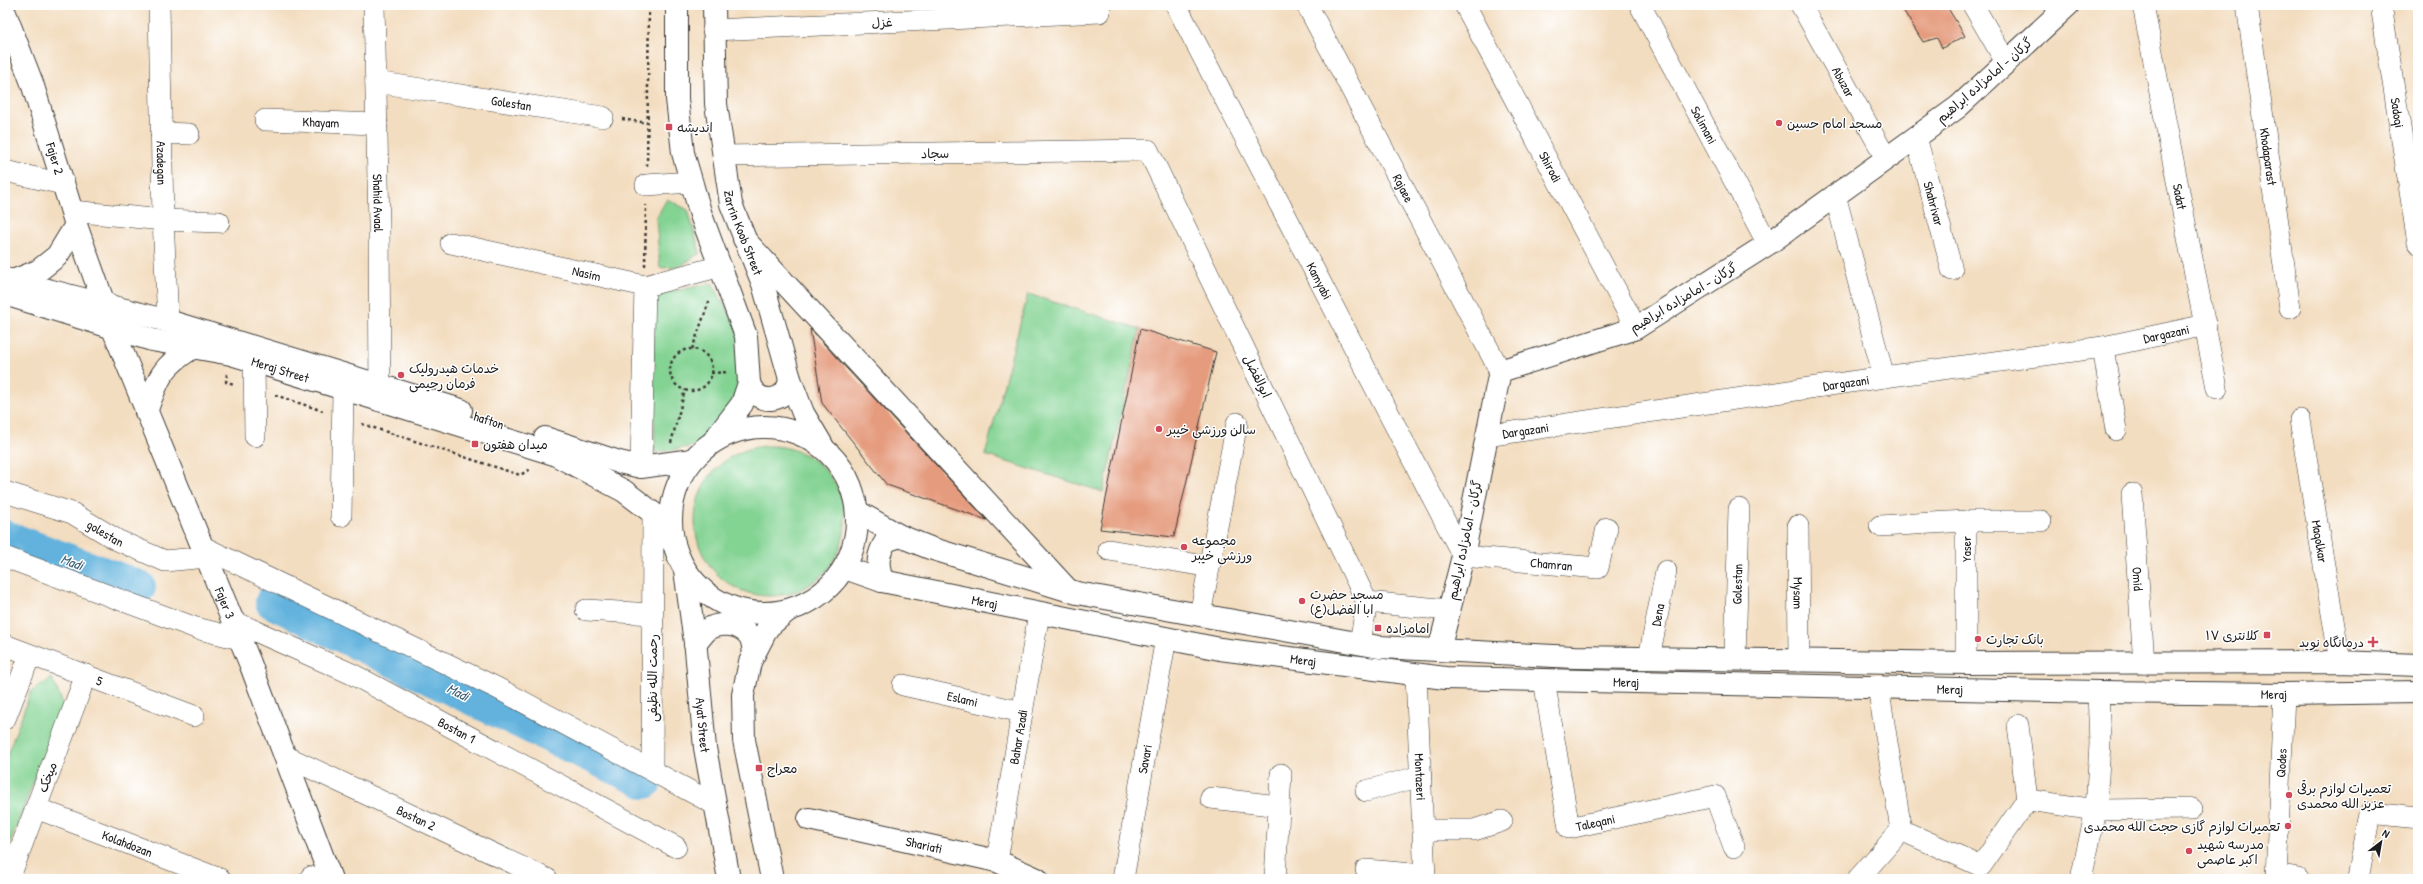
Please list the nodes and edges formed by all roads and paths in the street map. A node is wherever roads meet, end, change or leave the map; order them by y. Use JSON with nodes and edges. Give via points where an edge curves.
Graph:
{"nodes":[{"id":1,"x":159,"y":5,"type":"edge"},
{"id":2,"x":374,"y":5,"type":"edge"},
{"id":3,"x":649,"y":5,"type":"edge"},
{"id":4,"x":677,"y":5,"type":"edge"},
{"id":5,"x":714,"y":5,"type":"edge"},
{"id":6,"x":1176,"y":5,"type":"edge"},
{"id":7,"x":1307,"y":5,"type":"edge"},
{"id":8,"x":1465,"y":5,"type":"edge"},
{"id":9,"x":1640,"y":5,"type":"edge"},
{"id":10,"x":1801,"y":5,"type":"edge"},
{"id":11,"x":1973,"y":5,"type":"edge"},
{"id":12,"x":2068,"y":5,"type":"edge"},
{"id":13,"x":2144,"y":5,"type":"edge"},
{"id":14,"x":2247,"y":5,"type":"edge"},
{"id":15,"x":2381,"y":5,"type":"edge"},
{"id":16,"x":1100,"y":12,"type":"dead end"},
{"id":17,"x":5,"y":13,"type":"edge"},
{"id":18,"x":713,"y":30,"type":"junction"},
{"id":19,"x":2006,"y":62,"type":"junction"},
{"id":20,"x":376,"y":82,"type":"junction"},
{"id":21,"x":603,"y":117,"type":"joint"},
{"id":22,"x":265,"y":120,"type":"dead end"},
{"id":23,"x":647,"y":123,"type":"junction"},
{"id":24,"x":376,"y":124,"type":"junction"},
{"id":25,"x":161,"y":133,"type":"junction"},
{"id":26,"x":189,"y":134,"type":"dead end"},
{"id":27,"x":1916,"y":137,"type":"junction"},
{"id":28,"x":1148,"y":150,"type":"joint"},
{"id":29,"x":722,"y":156,"type":"junction"},
{"id":30,"x":1886,"y":158,"type":"junction"},
{"id":31,"x":5,"y":171,"type":"edge"},
{"id":32,"x":692,"y":182,"type":"junction"},
{"id":33,"x":63,"y":184,"type":"junction"},
{"id":34,"x":646,"y":185,"type":"junction"},
{"id":35,"x":1835,"y":195,"type":"junction"},
{"id":36,"x":74,"y":218,"type":"junction"},
{"id":37,"x":163,"y":220,"type":"junction"},
{"id":38,"x":218,"y":222,"type":"dead end"},
{"id":39,"x":744,"y":239,"type":"junction"},
{"id":40,"x":452,"y":242,"type":"dead end"},
{"id":41,"x":2418,"y":243,"type":"edge"},
{"id":42,"x":1768,"y":244,"type":"junction"},
{"id":43,"x":721,"y":266,"type":"junction"},
{"id":44,"x":1952,"y":270,"type":"dead end"},
{"id":45,"x":8,"y":285,"type":"edge"},
{"id":46,"x":645,"y":286,"type":"junction"},
{"id":47,"x":710,"y":297,"type":"dead end"},
{"id":48,"x":105,"y":304,"type":"junction"},
{"id":49,"x":2290,"y":308,"type":"dead end"},
{"id":50,"x":168,"y":321,"type":"junction"},
{"id":51,"x":2206,"y":325,"type":"junction"},
{"id":52,"x":1636,"y":328,"type":"junction"},
{"id":53,"x":112,"y":329,"type":"junction"},
{"id":54,"x":2103,"y":347,"type":"junction"},
{"id":55,"x":192,"y":348,"type":"junction"},
{"id":56,"x":692,"y":349,"type":"junction"},
{"id":57,"x":231,"y":354,"type":"junction"},
{"id":58,"x":254,"y":361,"type":"junction"},
{"id":59,"x":1500,"y":371,"type":"junction"},
{"id":60,"x":1884,"y":377,"type":"junction"},
{"id":61,"x":790,"y":379,"type":"junction"},
{"id":62,"x":749,"y":382,"type":"junction"},
{"id":63,"x":254,"y":388,"type":"junction"},
{"id":64,"x":2217,"y":388,"type":"dead end"},
{"id":65,"x":343,"y":390,"type":"junction"},
{"id":66,"x":685,"y":390,"type":"junction"},
{"id":67,"x":380,"y":393,"type":"junction"},
{"id":68,"x":146,"y":412,"type":"junction"},
{"id":69,"x":343,"y":418,"type":"junction"},
{"id":70,"x":2300,"y":420,"type":"dead end"},
{"id":71,"x":1237,"y":423,"type":"dead end"},
{"id":72,"x":2116,"y":430,"type":"dead end"},
{"id":73,"x":255,"y":436,"type":"dead end"},
{"id":74,"x":1486,"y":436,"type":"junction"},
{"id":75,"x":714,"y":441,"type":"junction"},
{"id":76,"x":643,"y":443,"type":"junction"},
{"id":77,"x":824,"y":448,"type":"junction"},
{"id":78,"x":554,"y":454,"type":"junction"},
{"id":79,"x":692,"y":460,"type":"junction"},
{"id":80,"x":641,"y":467,"type":"junction"},
{"id":81,"x":5,"y":492,"type":"edge"},
{"id":82,"x":2132,"y":494,"type":"dead end"},
{"id":83,"x":1739,"y":509,"type":"dead end"},
{"id":84,"x":858,"y":512,"type":"junction"},
{"id":85,"x":653,"y":513,"type":"junction"},
{"id":86,"x":341,"y":516,"type":"dead end"},
{"id":87,"x":1966,"y":521,"type":"junction"},
{"id":88,"x":2041,"y":521,"type":"dead end"},
{"id":89,"x":1798,"y":526,"type":"dead end"},
{"id":90,"x":1880,"y":526,"type":"dead end"},
{"id":91,"x":1607,"y":528,"type":"dead end"},
{"id":92,"x":900,"y":536,"type":"junction"},
{"id":93,"x":673,"y":543,"type":"junction"},
{"id":94,"x":1109,"y":550,"type":"dead end"},
{"id":95,"x":205,"y":552,"type":"junction"},
{"id":96,"x":1463,"y":556,"type":"junction"},
{"id":97,"x":5,"y":557,"type":"edge"},
{"id":98,"x":1199,"y":565,"type":"dead end"},
{"id":99,"x":845,"y":568,"type":"junction"},
{"id":100,"x":685,"y":570,"type":"junction"},
{"id":101,"x":1666,"y":571,"type":"dead end"},
{"id":102,"x":882,"y":581,"type":"junction"},
{"id":103,"x":1068,"y":590,"type":"junction"},
{"id":104,"x":1368,"y":602,"type":"junction"},
{"id":105,"x":586,"y":610,"type":"dead end"},
{"id":106,"x":1449,"y":610,"type":"junction"},
{"id":107,"x":787,"y":611,"type":"junction"},
{"id":108,"x":1039,"y":612,"type":"junction"},
{"id":109,"x":652,"y":614,"type":"junction"},
{"id":110,"x":1200,"y":615,"type":"junction"},
{"id":111,"x":236,"y":630,"type":"junction"},
{"id":112,"x":1166,"y":638,"type":"junction"},
{"id":113,"x":695,"y":644,"type":"junction"},
{"id":114,"x":1360,"y":644,"type":"junction"},
{"id":115,"x":5,"y":645,"type":"edge"},
{"id":116,"x":1439,"y":650,"type":"junction"},
{"id":117,"x":754,"y":654,"type":"junction"},
{"id":118,"x":30,"y":655,"type":"junction"},
{"id":119,"x":1649,"y":658,"type":"junction"},
{"id":120,"x":1735,"y":659,"type":"junction"},
{"id":121,"x":1799,"y":661,"type":"junction"},
{"id":122,"x":2340,"y":662,"type":"junction"},
{"id":123,"x":1966,"y":663,"type":"junction"},
{"id":124,"x":2144,"y":663,"type":"junction"},
{"id":125,"x":2418,"y":665,"type":"edge"},
{"id":126,"x":86,"y":675,"type":"junction"},
{"id":127,"x":1416,"y":675,"type":"junction"},
{"id":128,"x":1544,"y":680,"type":"junction"},
{"id":129,"x":903,"y":685,"type":"dead end"},
{"id":130,"x":1799,"y":685,"type":"junction"},
{"id":131,"x":1878,"y":686,"type":"junction"},
{"id":132,"x":2098,"y":692,"type":"junction"},
{"id":133,"x":2418,"y":692,"type":"edge"},
{"id":134,"x":2284,"y":694,"type":"junction"},
{"id":135,"x":1022,"y":712,"type":"junction"},
{"id":136,"x":194,"y":716,"type":"dead end"},
{"id":137,"x":5,"y":719,"type":"edge"},
{"id":138,"x":2018,"y":725,"type":"dead end"},
{"id":139,"x":285,"y":756,"type":"junction"},
{"id":140,"x":652,"y":770,"type":"junction"},
{"id":141,"x":1281,"y":774,"type":"dead end"},
{"id":142,"x":1421,"y":776,"type":"junction"},
{"id":143,"x":1366,"y":791,"type":"dead end"},
{"id":144,"x":1211,"y":798,"type":"dead end"},
{"id":145,"x":2027,"y":800,"type":"junction"},
{"id":146,"x":716,"y":805,"type":"junction"},
{"id":147,"x":1279,"y":806,"type":"junction"},
{"id":148,"x":36,"y":808,"type":"junction"},
{"id":149,"x":2192,"y":809,"type":"dead end"},
{"id":150,"x":2096,"y":810,"type":"junction"},
{"id":151,"x":2418,"y":818,"type":"edge"},
{"id":152,"x":809,"y":819,"type":"dead end"},
{"id":153,"x":1502,"y":821,"type":"dead end"},
{"id":154,"x":1423,"y":830,"type":"junction"},
{"id":155,"x":1901,"y":830,"type":"junction"},
{"id":156,"x":676,"y":847,"type":"dead end"},
{"id":157,"x":1734,"y":847,"type":"dead end"},
{"id":158,"x":997,"y":861,"type":"junction"},
{"id":159,"x":1366,"y":870,"type":"dead end"},
{"id":160,"x":1425,"y":877,"type":"edge"},
{"id":161,"x":2276,"y":877,"type":"edge"},
{"id":162,"x":318,"y":878,"type":"edge"},
{"id":163,"x":9,"y":879,"type":"edge"},
{"id":164,"x":220,"y":879,"type":"edge"},
{"id":165,"x":547,"y":879,"type":"edge"},
{"id":166,"x":730,"y":879,"type":"edge"},
{"id":167,"x":772,"y":879,"type":"edge"},
{"id":168,"x":1037,"y":879,"type":"edge"},
{"id":169,"x":1123,"y":879,"type":"edge"},
{"id":170,"x":1275,"y":879,"type":"edge"},
{"id":171,"x":1858,"y":879,"type":"edge"},
{"id":172,"x":2081,"y":879,"type":"edge"},
{"id":173,"x":2298,"y":879,"type":"edge"},
{"id":174,"x":2358,"y":879,"type":"edge"}],
"edges":[{"from":1,"to":25,"type":"street","name":"Azadegan"},
{"from":2,"to":20,"type":"street","name":"Shahid Avaal"},
{"from":3,"to":23,"type":"path"},
{"from":4,"to":32,"type":"main road","via":[[677,99],[683,153]]},
{"from":5,"to":18,"type":"main road","name":"Zarrin Koob Street"},
{"from":6,"to":96,"type":"street","name":"Kamyabi"},
{"from":7,"to":59,"type":"street","name":"Rajaee"},
{"from":8,"to":52,"type":"street","name":"Shirodi"},
{"from":9,"to":42,"type":"street","name":"Solimani"},
{"from":10,"to":30,"type":"street","name":"Abuzar"},
{"from":11,"to":19,"type":"street"},
{"from":12,"to":19,"type":"main road","name":"گرکان - امامزاده ابراهیم"},
{"from":13,"to":51,"type":"street","name":"Sadat"},
{"from":14,"to":49,"type":"street","name":"Khodaparast"},
{"from":15,"to":41,"type":"street","name":"Sadoqi"},
{"from":16,"to":18,"type":"street","name":"غزل"},
{"from":17,"to":33,"type":"main road","name":"Fajer 2","via":[[32,83]]},
{"from":18,"to":29,"type":"main road","name":"Zarrin Koob Street","via":[[716,104]]},
{"from":19,"to":27,"type":"main road","name":"گرکان - امامزاده ابراهیم","via":[[1958,107]]},
{"from":20,"to":21,"type":"street","name":"Golestan"},
{"from":20,"to":24,"type":"street","name":"Shahid Avaal"},
{"from":21,"to":23,"type":"path"},
{"from":22,"to":24,"type":"street","name":"Khayam"},
{"from":23,"to":34,"type":"path"},
{"from":24,"to":67,"type":"street","name":"Shahid Avaal"},
{"from":25,"to":26,"type":"street"},
{"from":25,"to":37,"type":"street","name":"Azadegan"},
{"from":27,"to":30,"type":"main road","name":"گرکان - امامزاده ابراهیم"},
{"from":27,"to":44,"type":"street","name":"Shahrivar"},
{"from":28,"to":29,"type":"street","name":"سجاد"},
{"from":28,"to":104,"type":"street","name":"ابوالفضل"},
{"from":29,"to":39,"type":"main road","name":"Zarrin Koob Street","via":[[731,204]]},
{"from":30,"to":35,"type":"main road","name":"گرکان - امامزاده ابراهیم"},
{"from":31,"to":33,"type":"street"},
{"from":32,"to":34,"type":"street"},
{"from":32,"to":43,"type":"main road"},
{"from":33,"to":36,"type":"main road","name":"Fajer 2"},
{"from":34,"to":46,"type":"path"},
{"from":35,"to":42,"type":"main road","name":"گرکان - امامزاده ابراهیم"},
{"from":35,"to":60,"type":"street"},
{"from":36,"to":37,"type":"street"},
{"from":36,"to":45,"type":"main road","via":[[57,256],[38,271]]},
{"from":36,"to":48,"type":"main road","name":"Fajer 2"},
{"from":37,"to":38,"type":"street"},
{"from":37,"to":50,"type":"street","name":"Azadegan"},
{"from":39,"to":61,"type":"main road","name":"Zarrin Koob Street","via":[[763,284]]},
{"from":39,"to":103,"type":"main road"},
{"from":40,"to":46,"type":"street","name":"Nasim"},
{"from":42,"to":52,"type":"main road","name":"گرکان - امامزاده ابراهیم"},
{"from":43,"to":46,"type":"street","name":"Nasim"},
{"from":43,"to":62,"type":"main road","via":[[746,336]]},
{"from":45,"to":48,"type":"main road","name":"Meraj Street"},
{"from":45,"to":53,"type":"main road","name":"Meraj Street"},
{"from":46,"to":76,"type":"street"},
{"from":47,"to":56,"type":"path"},
{"from":48,"to":50,"type":"main road","name":"Meraj Street"},
{"from":48,"to":53,"type":"main road","name":"Fajer 2"},
{"from":50,"to":67,"type":"main road","name":"Meraj Street"},
{"from":51,"to":54,"type":"street","name":"Dargazani"},
{"from":51,"to":64,"type":"street","name":"Sadat"},
{"from":52,"to":59,"type":"main road","name":"گرکان - امامزاده ابراهیم"},
{"from":53,"to":55,"type":"main road","name":"Meraj Street"},
{"from":53,"to":68,"type":"main road","name":"Fajer 3"},
{"from":54,"to":60,"type":"street","name":"Dargazani"},
{"from":54,"to":72,"type":"street"},
{"from":55,"to":57,"type":"main road","name":"Meraj Street"},
{"from":55,"to":68,"type":"main road","via":[[178,357],[161,374]]},
{"from":56,"to":66,"type":"path","via":[[679,352],[674,357],[670,370],[674,382]]},
{"from":56,"to":66,"type":"path","via":[[705,354],[711,366],[711,373],[705,385],[699,389]]},
{"from":57,"to":58,"type":"main road","name":"Meraj Street"},
{"from":57,"to":63,"type":"path","via":[[226,382]]},
{"from":58,"to":63,"type":"street"},
{"from":58,"to":65,"type":"main road","name":"Meraj Street"},
{"from":59,"to":74,"type":"main road","name":"گرکان - امامزاده ابراهیم"},
{"from":60,"to":74,"type":"street","name":"Dargazani"},
{"from":61,"to":62,"type":"main road","via":[[786,392],[768,400],[755,395]]},
{"from":61,"to":77,"type":"main road","name":"Zarrin Koob Street","via":[[803,413]]},
{"from":62,"to":75,"type":"main road","via":[[742,404]]},
{"from":63,"to":69,"type":"path"},
{"from":63,"to":73,"type":"street"},
{"from":65,"to":67,"type":"main road","name":"Meraj Street"},
{"from":65,"to":69,"type":"street"},
{"from":66,"to":76,"type":"path","via":[[668,448]]},
{"from":67,"to":78,"type":"main road","name":"Meraj Street"},
{"from":67,"to":80,"type":"main road","name":"hafton"},
{"from":68,"to":95,"type":"main road","name":"Fajer 3"},
{"from":69,"to":78,"type":"path","via":[[520,475]]},
{"from":69,"to":86,"type":"street"},
{"from":70,"to":122,"type":"street","name":"Maqolkar"},
{"from":71,"to":110,"type":"street"},
{"from":74,"to":96,"type":"main road","name":"گرکان - امامزاده ابراهیم"},
{"from":75,"to":77,"type":"main road","via":[[741,429],[770,426],[799,433]]},
{"from":75,"to":79,"type":"main road"},
{"from":76,"to":80,"type":"street"},
{"from":77,"to":84,"type":"main road","via":[[841,466],[852,488]]},
{"from":78,"to":85,"type":"main road","via":[[624,491]]},
{"from":79,"to":80,"type":"main road","name":"hafton"},
{"from":79,"to":93,"type":"main road","via":[[677,485],[670,514]]},
{"from":81,"to":95,"type":"street","name":"golestan","via":[[72,513],[116,540],[165,561]]},
{"from":82,"to":124,"type":"street","name":"Omid"},
{"from":83,"to":120,"type":"street","name":"Golestan"},
{"from":84,"to":92,"type":"main road","name":"Meraj"},
{"from":84,"to":99,"type":"main road","via":[[853,551]]},
{"from":85,"to":93,"type":"main road"},
{"from":85,"to":109,"type":"street","name":"رحمت الله نظیفی"},
{"from":87,"to":88,"type":"street"},
{"from":87,"to":90,"type":"street","name":"Yaser"},
{"from":87,"to":123,"type":"street","name":"Yaser"},
{"from":89,"to":121,"type":"street","name":"Mysam"},
{"from":91,"to":96,"type":"street","name":"Chamran","via":[[1598,568]]},
{"from":92,"to":102,"type":"main road","via":[[886,541],[878,554],[878,568]]},
{"from":92,"to":103,"type":"main road","name":"Meraj","via":[[930,548]]},
{"from":93,"to":100,"type":"main road"},
{"from":94,"to":98,"type":"street"},
{"from":95,"to":111,"type":"main road","name":"Fajer 3"},
{"from":95,"to":140,"type":"street","via":[[498,688]]},
{"from":96,"to":106,"type":"main road","name":"گرکان - امامزاده ابراهیم"},
{"from":97,"to":111,"type":"street","name":"Bostan 1","via":[[196,628]]},
{"from":99,"to":102,"type":"main road","name":"Meraj"},
{"from":99,"to":107,"type":"main road","via":[[830,588],[810,602]]},
{"from":100,"to":107,"type":"main road","via":[[704,592],[729,607],[758,613]]},
{"from":100,"to":113,"type":"main road","name":"Ayat Street"},
{"from":101,"to":119,"type":"street","name":"Dena"},
{"from":102,"to":108,"type":"main road","name":"Meraj"},
{"from":103,"to":110,"type":"main road","name":"Meraj"},
{"from":104,"to":106,"type":"street"},
{"from":104,"to":114,"type":"street"},
{"from":105,"to":109,"type":"street"},
{"from":106,"to":116,"type":"main road","name":"گرکان - امامزاده ابراهیم"},
{"from":107,"to":117,"type":"main road","via":[[768,627]]},
{"from":108,"to":112,"type":"main road","name":"Meraj"},
{"from":108,"to":135,"type":"street","name":"Bahar Azadi"},
{"from":109,"to":140,"type":"street","name":"رحمت الله نظیفی"},
{"from":110,"to":114,"type":"main road","name":"Meraj"},
{"from":111,"to":139,"type":"main road","name":"Fajer 3"},
{"from":111,"to":156,"type":"street","name":"Bostan 1","via":[[352,674]]},
{"from":112,"to":127,"type":"main road","name":"Meraj","via":[[1220,649]]},
{"from":112,"to":169,"type":"street","name":"Savari"},
{"from":113,"to":117,"type":"main road","via":[[706,631],[717,625],[729,625],[747,633]]},
{"from":113,"to":146,"type":"main road","name":"Ayat Street","via":[[705,748]]},
{"from":114,"to":116,"type":"main road","name":"Meraj"},
{"from":115,"to":118,"type":"street","name":"5"},
{"from":116,"to":119,"type":"main road","name":"Meraj"},
{"from":117,"to":167,"type":"main road","via":[[743,694],[744,740]]},
{"from":118,"to":126,"type":"street","name":"5"},
{"from":118,"to":137,"type":"street"},
{"from":119,"to":120,"type":"main road","name":"Meraj"},
{"from":120,"to":121,"type":"main road","name":"Meraj"},
{"from":121,"to":123,"type":"main road","name":"Meraj"},
{"from":121,"to":130,"type":"main road"},
{"from":122,"to":124,"type":"main road","name":"Meraj"},
{"from":122,"to":125,"type":"main road","name":"Meraj"},
{"from":123,"to":124,"type":"main road","name":"Meraj"},
{"from":126,"to":136,"type":"street","name":"5"},
{"from":126,"to":148,"type":"street","name":"میخک"},
{"from":127,"to":128,"type":"main road","name":"Meraj"},
{"from":127,"to":142,"type":"street","name":"Montazeri"},
{"from":128,"to":130,"type":"main road","name":"Meraj"},
{"from":128,"to":157,"type":"street","name":"Taleqani","via":[[1569,828],[1715,796]]},
{"from":129,"to":135,"type":"street","name":"Eslami"},
{"from":130,"to":131,"type":"main road","name":"Meraj"},
{"from":131,"to":132,"type":"main road","name":"Meraj"},
{"from":131,"to":155,"type":"street"},
{"from":132,"to":134,"type":"main road","name":"Meraj"},
{"from":132,"to":150,"type":"street","via":[[2100,744]]},
{"from":133,"to":134,"type":"main road","name":"Meraj"},
{"from":134,"to":161,"type":"street","name":"Qodes"},
{"from":135,"to":158,"type":"street","name":"Bahar Azadi"},
{"from":138,"to":145,"type":"street"},
{"from":139,"to":162,"type":"main road","name":"Fajer 3"},
{"from":139,"to":165,"type":"street","name":"Bostan 2"},
{"from":140,"to":146,"type":"street"},
{"from":141,"to":147,"type":"street"},
{"from":142,"to":143,"type":"street"},
{"from":142,"to":154,"type":"street","name":"Montazeri"},
{"from":144,"to":147,"type":"street"},
{"from":145,"to":150,"type":"street"},
{"from":145,"to":155,"type":"street","via":[[1981,866]]},
{"from":146,"to":166,"type":"main road","name":"Ayat Street"},
{"from":147,"to":170,"type":"street"},
{"from":148,"to":163,"type":"street","name":"میخک"},
{"from":148,"to":164,"type":"street","name":"Kolahdozan"},
{"from":149,"to":150,"type":"street"},
{"from":150,"to":172,"type":"street"},
{"from":151,"to":174,"type":"street","via":[[2370,813]]},
{"from":152,"to":158,"type":"main road","name":"Shariati"},
{"from":153,"to":154,"type":"street","via":[[1474,830]]},
{"from":154,"to":160,"type":"street","name":"Montazeri"},
{"from":155,"to":171,"type":"street"},
{"from":158,"to":168,"type":"main road","name":"Shariati"},
{"from":159,"to":160,"type":"street"},
{"from":161,"to":173,"type":"street"}]}
